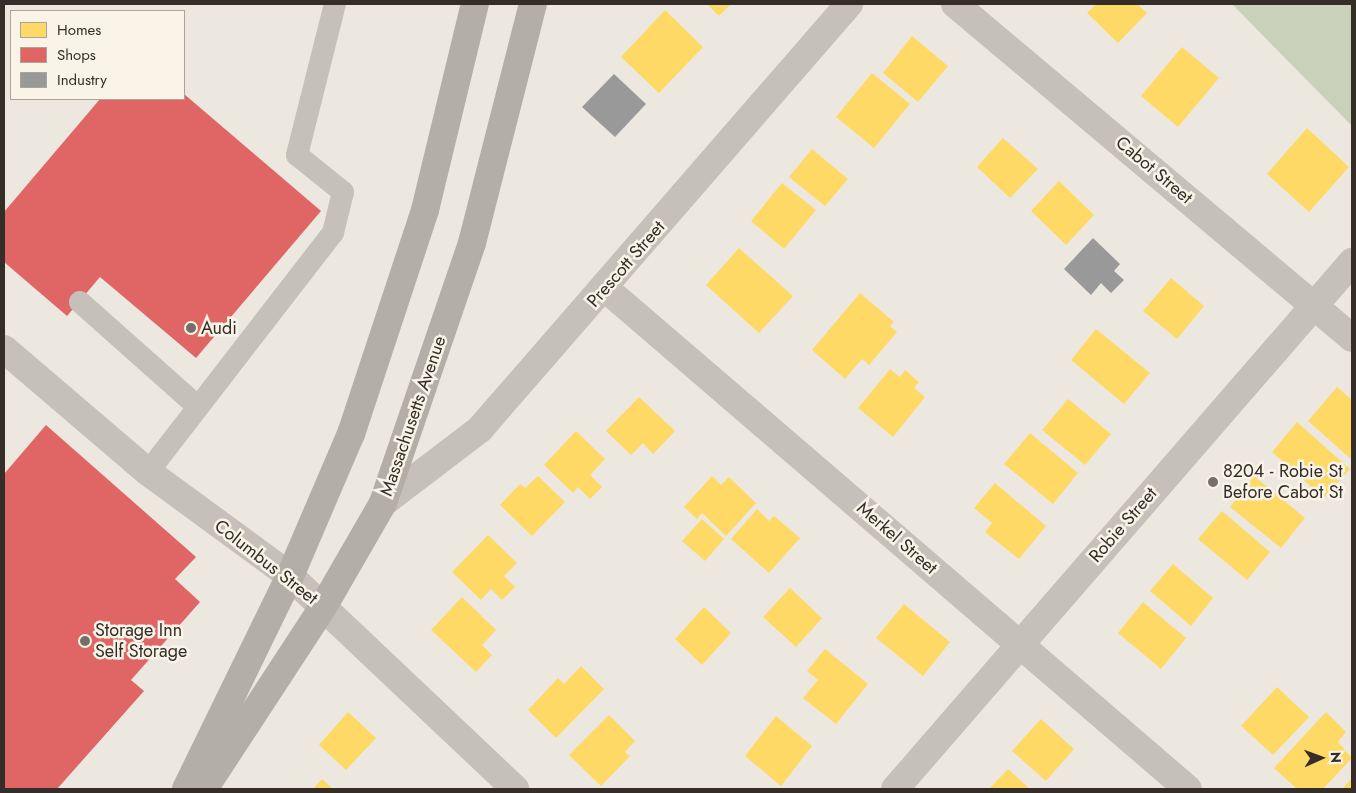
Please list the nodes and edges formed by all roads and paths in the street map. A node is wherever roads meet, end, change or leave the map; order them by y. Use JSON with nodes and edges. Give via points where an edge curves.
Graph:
{"nodes":[{"id":1,"x":336,"y":4,"type":"edge"},
{"id":2,"x":475,"y":4,"type":"edge"},
{"id":3,"x":533,"y":4,"type":"edge"},
{"id":4,"x":849,"y":4,"type":"edge"},
{"id":5,"x":955,"y":4,"type":"edge"},
{"id":6,"x":1352,"y":262,"type":"edge"},
{"id":7,"x":606,"y":289,"type":"junction"},
{"id":8,"x":80,"y":302,"type":"dead end"},
{"id":9,"x":1314,"y":304,"type":"junction"},
{"id":10,"x":1352,"y":338,"type":"edge"},
{"id":11,"x":4,"y":349,"type":"edge"},
{"id":12,"x":196,"y":405,"type":"junction"},
{"id":13,"x":148,"y":472,"type":"junction"},
{"id":14,"x":383,"y":503,"type":"junction"},
{"id":15,"x":290,"y":576,"type":"junction"},
{"id":16,"x":323,"y":607,"type":"junction"},
{"id":17,"x":1020,"y":644,"type":"junction"},
{"id":18,"x":186,"y":789,"type":"edge"},
{"id":19,"x":204,"y":789,"type":"edge"},
{"id":20,"x":515,"y":789,"type":"edge"},
{"id":21,"x":895,"y":789,"type":"edge"},
{"id":22,"x":1188,"y":789,"type":"edge"}],
"edges":[{"from":1,"to":12,"type":"lane","via":[[297,155],[343,192],[333,233]]},
{"from":2,"to":15,"type":"main road","via":[[425,210],[351,434]]},
{"from":3,"to":14,"type":"main road","name":"Massachusetts Avenue","via":[[472,243]]},
{"from":4,"to":7,"type":"street","name":"Prescott Street"},
{"from":5,"to":9,"type":"street","name":"Cabot Street"},
{"from":6,"to":9,"type":"street","name":"Robie Street"},
{"from":7,"to":14,"type":"street","name":"Prescott Street","via":[[480,429]]},
{"from":7,"to":17,"type":"street","name":"Merkel Street"},
{"from":8,"to":12,"type":"lane"},
{"from":9,"to":10,"type":"street","name":"Cabot Street"},
{"from":9,"to":17,"type":"street","name":"Robie Street"},
{"from":11,"to":13,"type":"street","name":"Columbus Street"},
{"from":12,"to":13,"type":"lane"},
{"from":13,"to":15,"type":"street","name":"Columbus Street"},
{"from":14,"to":16,"type":"main road","name":"Massachusetts Avenue"},
{"from":15,"to":16,"type":"street","name":"Columbus Street"},
{"from":15,"to":18,"type":"main road"},
{"from":16,"to":19,"type":"main road","name":"Massachusetts Avenue"},
{"from":16,"to":20,"type":"street","name":"Columbus Street"},
{"from":17,"to":21,"type":"street","name":"Robie Street"},
{"from":17,"to":22,"type":"street","name":"Merkel Street"}]}
